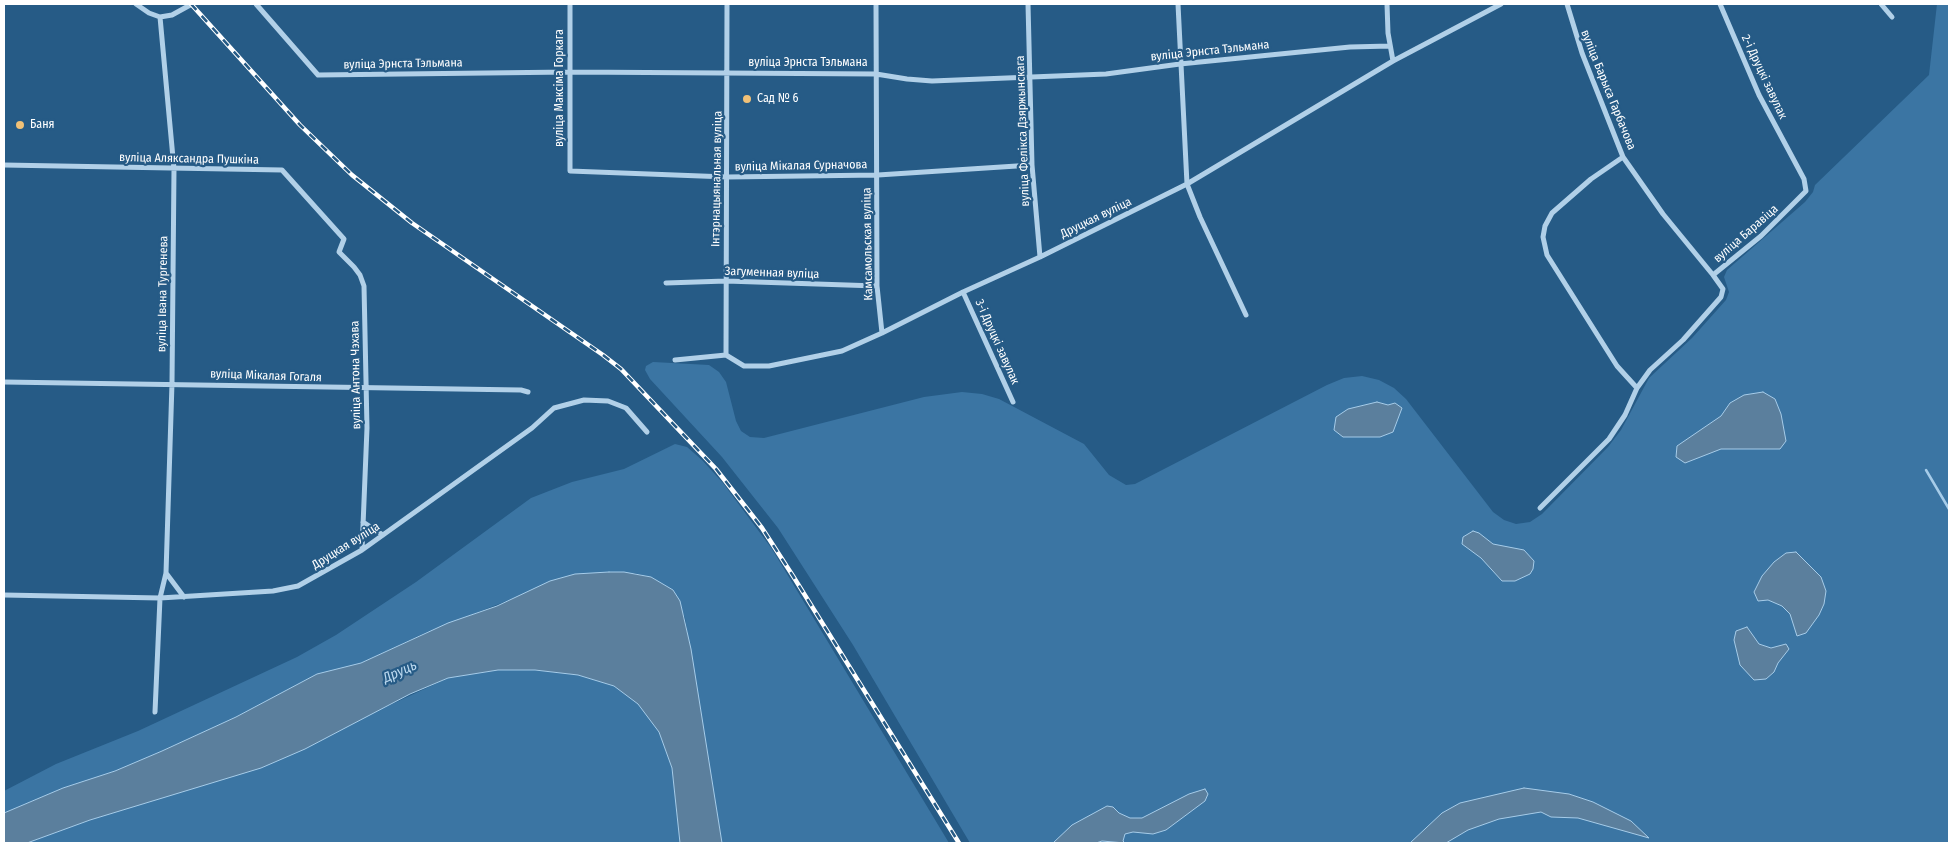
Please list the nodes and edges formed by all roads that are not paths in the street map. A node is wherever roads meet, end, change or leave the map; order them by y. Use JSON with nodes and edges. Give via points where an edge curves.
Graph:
{"nodes":[{"id":1,"x":136,"y":4,"type":"edge"},
{"id":2,"x":192,"y":4,"type":"edge"},
{"id":3,"x":256,"y":4,"type":"edge"},
{"id":4,"x":570,"y":4,"type":"edge"},
{"id":5,"x":727,"y":4,"type":"edge"},
{"id":6,"x":876,"y":4,"type":"edge"},
{"id":7,"x":1028,"y":4,"type":"edge"},
{"id":8,"x":1178,"y":4,"type":"edge"},
{"id":9,"x":1387,"y":4,"type":"edge"},
{"id":10,"x":1501,"y":4,"type":"edge"},
{"id":11,"x":1567,"y":4,"type":"edge"},
{"id":12,"x":1720,"y":4,"type":"edge"},
{"id":13,"x":1881,"y":4,"type":"edge"},
{"id":14,"x":160,"y":16,"type":"junction"},
{"id":15,"x":1892,"y":17,"type":"dead end"},
{"id":16,"x":1390,"y":46,"type":"junction"},
{"id":17,"x":1393,"y":61,"type":"junction"},
{"id":18,"x":1180,"y":64,"type":"junction"},
{"id":19,"x":570,"y":72,"type":"junction"},
{"id":20,"x":728,"y":73,"type":"junction"},
{"id":21,"x":876,"y":74,"type":"junction"},
{"id":22,"x":1031,"y":76,"type":"junction"},
{"id":23,"x":1792,"y":156,"type":"joint"},
{"id":24,"x":1623,"y":157,"type":"junction"},
{"id":25,"x":4,"y":165,"type":"edge"},
{"id":26,"x":1032,"y":165,"type":"junction"},
{"id":27,"x":174,"y":169,"type":"junction"},
{"id":28,"x":570,"y":171,"type":"joint"},
{"id":29,"x":878,"y":175,"type":"junction"},
{"id":30,"x":727,"y":177,"type":"junction"},
{"id":31,"x":1188,"y":184,"type":"junction"},
{"id":32,"x":344,"y":239,"type":"joint"},
{"id":33,"x":1040,"y":257,"type":"junction"},
{"id":34,"x":1714,"y":275,"type":"junction"},
{"id":35,"x":726,"y":282,"type":"junction"},
{"id":36,"x":666,"y":283,"type":"dead end"},
{"id":37,"x":876,"y":286,"type":"junction"},
{"id":38,"x":963,"y":292,"type":"junction"},
{"id":39,"x":1246,"y":315,"type":"dead end"},
{"id":40,"x":882,"y":333,"type":"junction"},
{"id":41,"x":726,"y":355,"type":"junction"},
{"id":42,"x":675,"y":360,"type":"dead end"},
{"id":43,"x":4,"y":382,"type":"edge"},
{"id":44,"x":172,"y":383,"type":"junction"},
{"id":45,"x":1637,"y":388,"type":"junction"},
{"id":46,"x":366,"y":389,"type":"junction"},
{"id":47,"x":528,"y":392,"type":"dead end"},
{"id":48,"x":1013,"y":402,"type":"dead end"},
{"id":49,"x":648,"y":432,"type":"dead end"},
{"id":50,"x":1540,"y":508,"type":"dead end"},
{"id":51,"x":363,"y":522,"type":"junction"},
{"id":52,"x":383,"y":535,"type":"junction"},
{"id":53,"x":362,"y":550,"type":"junction"},
{"id":54,"x":166,"y":573,"type":"junction"},
{"id":55,"x":4,"y":594,"type":"edge"},
{"id":56,"x":184,"y":597,"type":"junction"},
{"id":57,"x":160,"y":598,"type":"junction"},
{"id":58,"x":155,"y":712,"type":"dead end"}],
"edges":[{"from":1,"to":14,"type":"street"},
{"from":2,"to":14,"type":"street","via":[[172,15]]},
{"from":3,"to":19,"type":"street","name":"вуліца Эрнста Тэльмана","via":[[318,75]]},
{"from":4,"to":19,"type":"street","name":"вуліца Максіма Горкага"},
{"from":5,"to":20,"type":"street","name":"Інтэрнацыянальная вуліца"},
{"from":6,"to":21,"type":"street","name":"Камсамольская вуліца"},
{"from":7,"to":22,"type":"street","name":"вуліца Фелікса Дзяржынскага"},
{"from":8,"to":18,"type":"street"},
{"from":9,"to":16,"type":"street"},
{"from":10,"to":17,"type":"street","name":"Друцкая вуліца"},
{"from":11,"to":24,"type":"street","name":"вуліца Барыса Гарбачова","via":[[1582,53]]},
{"from":12,"to":23,"type":"street","name":"2-і Друцкі завулак","via":[[1759,96]]},
{"from":13,"to":15,"type":"street"},
{"from":14,"to":27,"type":"street","name":"вуліца Івана Тургенева"},
{"from":16,"to":17,"type":"street"},
{"from":16,"to":18,"type":"street","name":"вуліца Эрнста Тэльмана"},
{"from":17,"to":31,"type":"street","name":"Друцкая вуліца"},
{"from":18,"to":22,"type":"street","name":"вуліца Эрнста Тэльмана","via":[[1106,74]]},
{"from":18,"to":31,"type":"street"},
{"from":19,"to":20,"type":"street","name":"вуліца Эрнста Тэльмана"},
{"from":19,"to":28,"type":"street","name":"вуліца Максіма Горкага"},
{"from":20,"to":21,"type":"street","name":"вуліца Эрнста Тэльмана"},
{"from":20,"to":30,"type":"street","name":"Інтэрнацыянальная вуліца"},
{"from":21,"to":22,"type":"street","name":"вуліца Эрнста Тэльмана","via":[[932,80]]},
{"from":21,"to":29,"type":"street","name":"Камсамольская вуліца"},
{"from":22,"to":26,"type":"street","name":"вуліца Фелікса Дзяржынскага"},
{"from":23,"to":34,"type":"street","name":"вуліца Баравіца","via":[[1807,186],[1802,196]]},
{"from":24,"to":34,"type":"street","name":"вуліца Барыса Гарбачова","via":[[1663,214]]},
{"from":24,"to":45,"type":"street","via":[[1591,179],[1552,213],[1542,236],[1547,255],[1617,366]]},
{"from":25,"to":27,"type":"street","name":"вуліца Аляксандра Пушкіна"},
{"from":26,"to":29,"type":"street","name":"вуліца Мікалая Сурначова"},
{"from":26,"to":33,"type":"street","name":"вуліца Фелікса Дзяржынскага"},
{"from":27,"to":32,"type":"street","name":"вуліца Аляксандра Пушкіна","via":[[282,170]]},
{"from":27,"to":44,"type":"street","name":"вуліца Івана Тургенева"},
{"from":28,"to":30,"type":"street","name":"вуліца Мікалая Сурначова"},
{"from":29,"to":30,"type":"street","name":"вуліца Мікалая Сурначова"},
{"from":29,"to":37,"type":"street","name":"Камсамольская вуліца"},
{"from":30,"to":35,"type":"street","name":"Інтэрнацыянальная вуліца"},
{"from":31,"to":33,"type":"street","name":"Друцкая вуліца"},
{"from":31,"to":39,"type":"street"},
{"from":32,"to":46,"type":"street","name":"вуліца Антона Чэхава","via":[[338,252],[360,275],[364,286]]},
{"from":33,"to":38,"type":"street","name":"Друцкая вуліца"},
{"from":34,"to":45,"type":"street","name":"вуліца Баравіца","via":[[1723,289],[1722,297],[1650,370]]},
{"from":35,"to":36,"type":"street","name":"Загуменная вуліца"},
{"from":35,"to":37,"type":"street","name":"Загуменная вуліца"},
{"from":35,"to":41,"type":"street","name":"Інтэрнацыянальная вуліца"},
{"from":37,"to":40,"type":"street","name":"Камсамольская вуліца"},
{"from":38,"to":40,"type":"street","name":"Друцкая вуліца"},
{"from":38,"to":48,"type":"street","name":"3-і Друцкі завулак"},
{"from":40,"to":41,"type":"street","name":"Друцкая вуліца","via":[[842,351],[769,366],[744,366]]},
{"from":41,"to":42,"type":"street"},
{"from":43,"to":44,"type":"street","name":"вуліца Мікалая Гогаля"},
{"from":44,"to":46,"type":"street","name":"вуліца Мікалая Гогаля"},
{"from":44,"to":54,"type":"street","name":"вуліца Івана Тургенева"},
{"from":45,"to":50,"type":"street","name":"вуліца Баравіца","via":[[1610,439]]},
{"from":46,"to":47,"type":"street","name":"вуліца Мікалая Гогаля"},
{"from":46,"to":51,"type":"street","name":"вуліца Антона Чэхава"},
{"from":49,"to":52,"type":"street","name":"Друцкая вуліца","via":[[626,408],[608,401],[584,400],[554,408],[532,428]]},
{"from":51,"to":52,"type":"street"},
{"from":51,"to":53,"type":"street","name":"вуліца Антона Чэхава"},
{"from":52,"to":53,"type":"street","name":"Друцкая вуліца"},
{"from":53,"to":56,"type":"street","name":"Друцкая вуліца","via":[[298,586],[273,591]]},
{"from":54,"to":56,"type":"street"},
{"from":54,"to":57,"type":"street","name":"вуліца Івана Тургенева"},
{"from":55,"to":57,"type":"street","name":"Друцкая вуліца"},
{"from":56,"to":57,"type":"street","name":"Друцкая вуліца"},
{"from":57,"to":58,"type":"street","name":"вуліца Івана Тургенева"}]}
